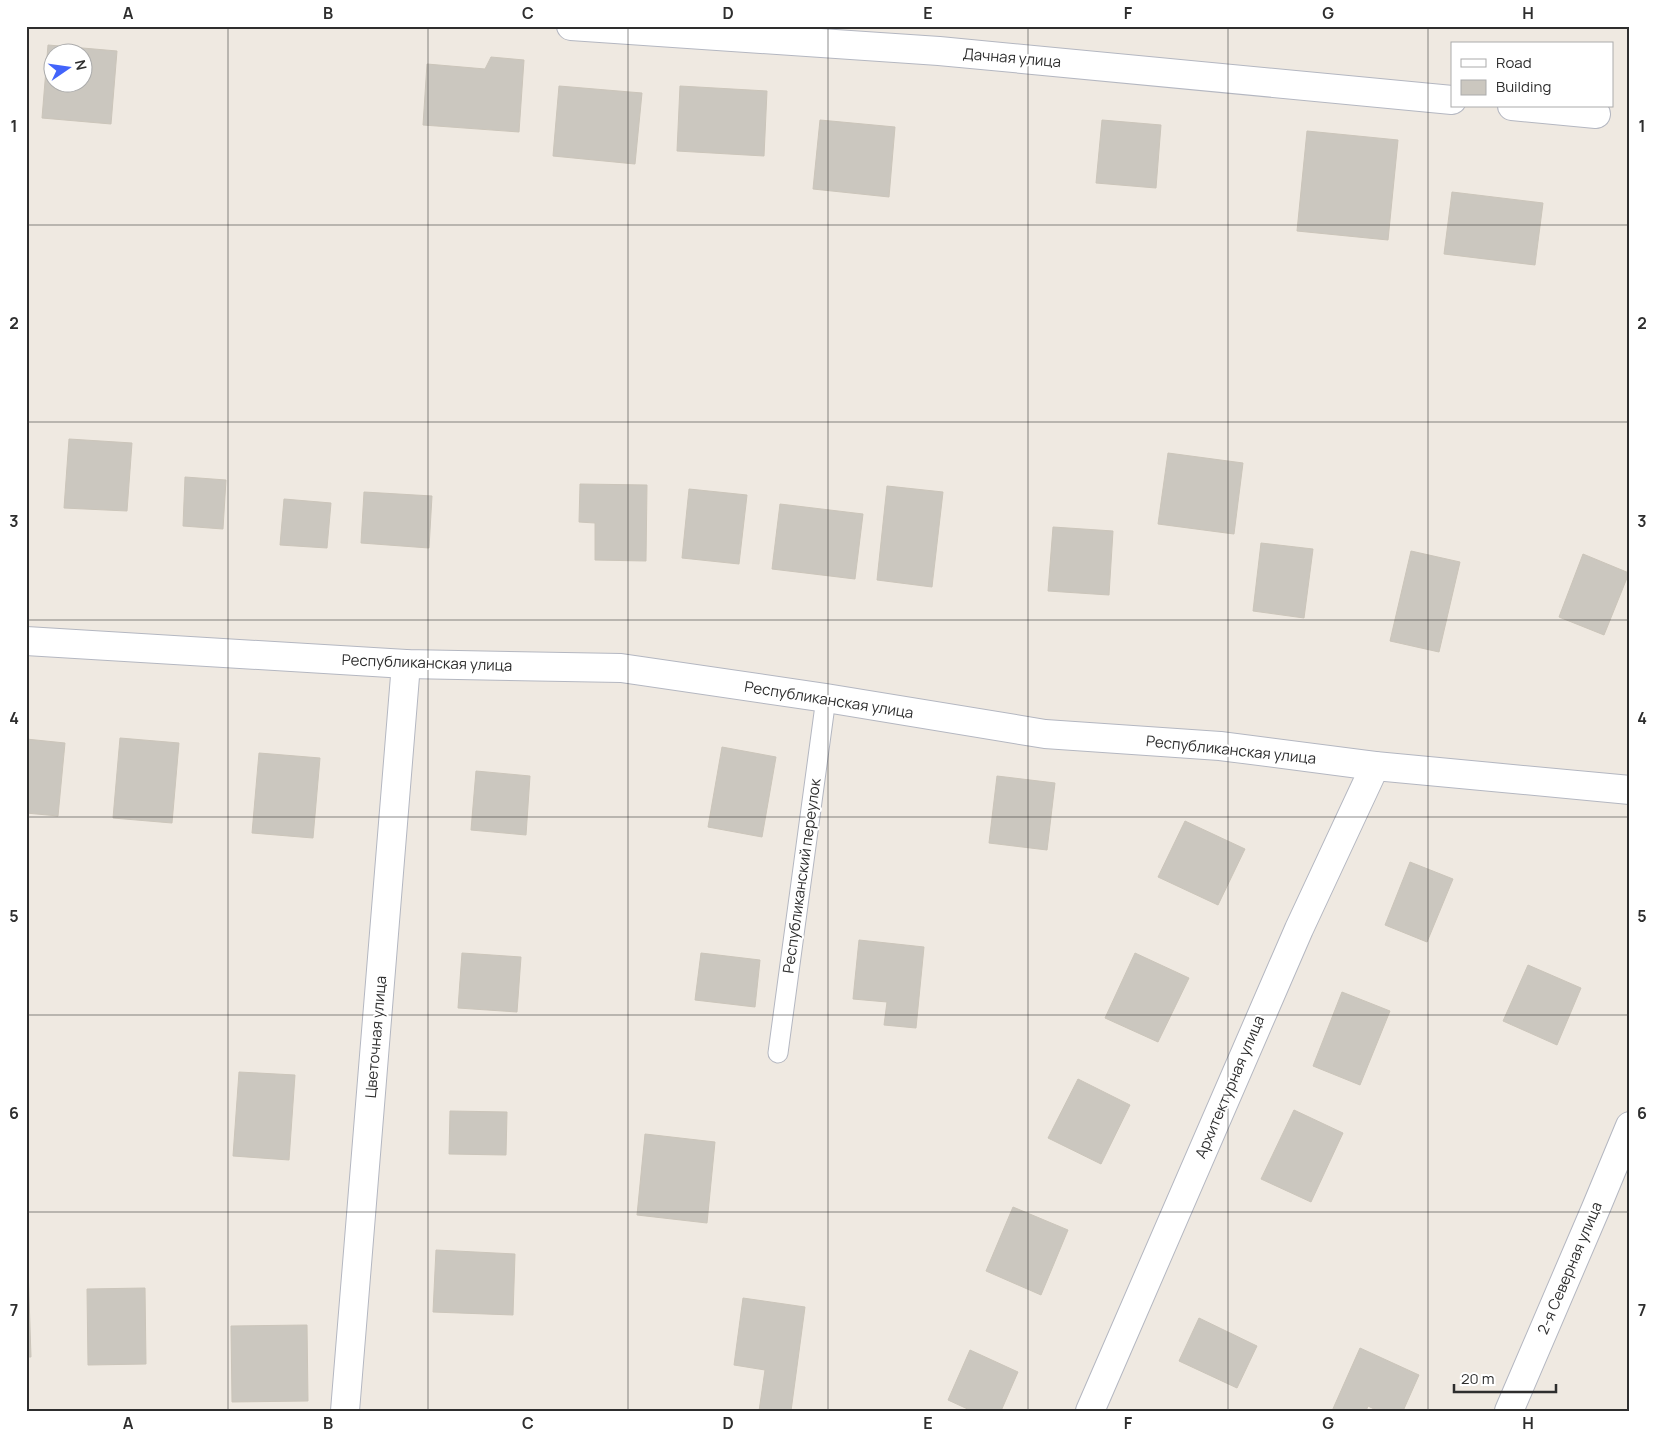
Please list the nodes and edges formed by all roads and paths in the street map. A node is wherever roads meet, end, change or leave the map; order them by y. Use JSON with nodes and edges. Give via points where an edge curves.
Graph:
{"nodes":[{"id":1,"x":571,"y":26,"type":"edge"},
{"id":2,"x":1451,"y":100,"type":"edge"},
{"id":3,"x":1533,"y":108,"type":"edge"},
{"id":4,"x":1596,"y":114,"type":"dead end"},
{"id":5,"x":26,"y":641,"type":"edge"},
{"id":6,"x":406,"y":664,"type":"junction"},
{"id":7,"x":826,"y":698,"type":"junction"},
{"id":8,"x":1376,"y":766,"type":"junction"},
{"id":9,"x":1630,"y":790,"type":"edge"},
{"id":10,"x":778,"y":1053,"type":"dead end"},
{"id":11,"x":1630,"y":1126,"type":"edge"},
{"id":12,"x":346,"y":1411,"type":"edge"},
{"id":13,"x":1090,"y":1411,"type":"edge"},
{"id":14,"x":1509,"y":1411,"type":"edge"}],
"edges":[{"from":1,"to":2,"type":"street","name":"Дачная улица","via":[[939,51]]},
{"from":3,"to":4,"type":"street"},
{"from":5,"to":6,"type":"street","name":"Республиканская улица"},
{"from":6,"to":7,"type":"street","name":"Республиканская улица","via":[[621,668]]},
{"from":6,"to":12,"type":"street","name":"Цветочная улица"},
{"from":7,"to":8,"type":"street","name":"Республиканская улица","via":[[1045,734],[1220,746]]},
{"from":7,"to":10,"type":"lane","name":"Республиканский переулок"},
{"from":8,"to":9,"type":"street","name":"Республиканская улица"},
{"from":8,"to":13,"type":"street","name":"Архитектурная улица","via":[[1298,929]]},
{"from":11,"to":14,"type":"street","name":"2-я Северная улица"}]}
